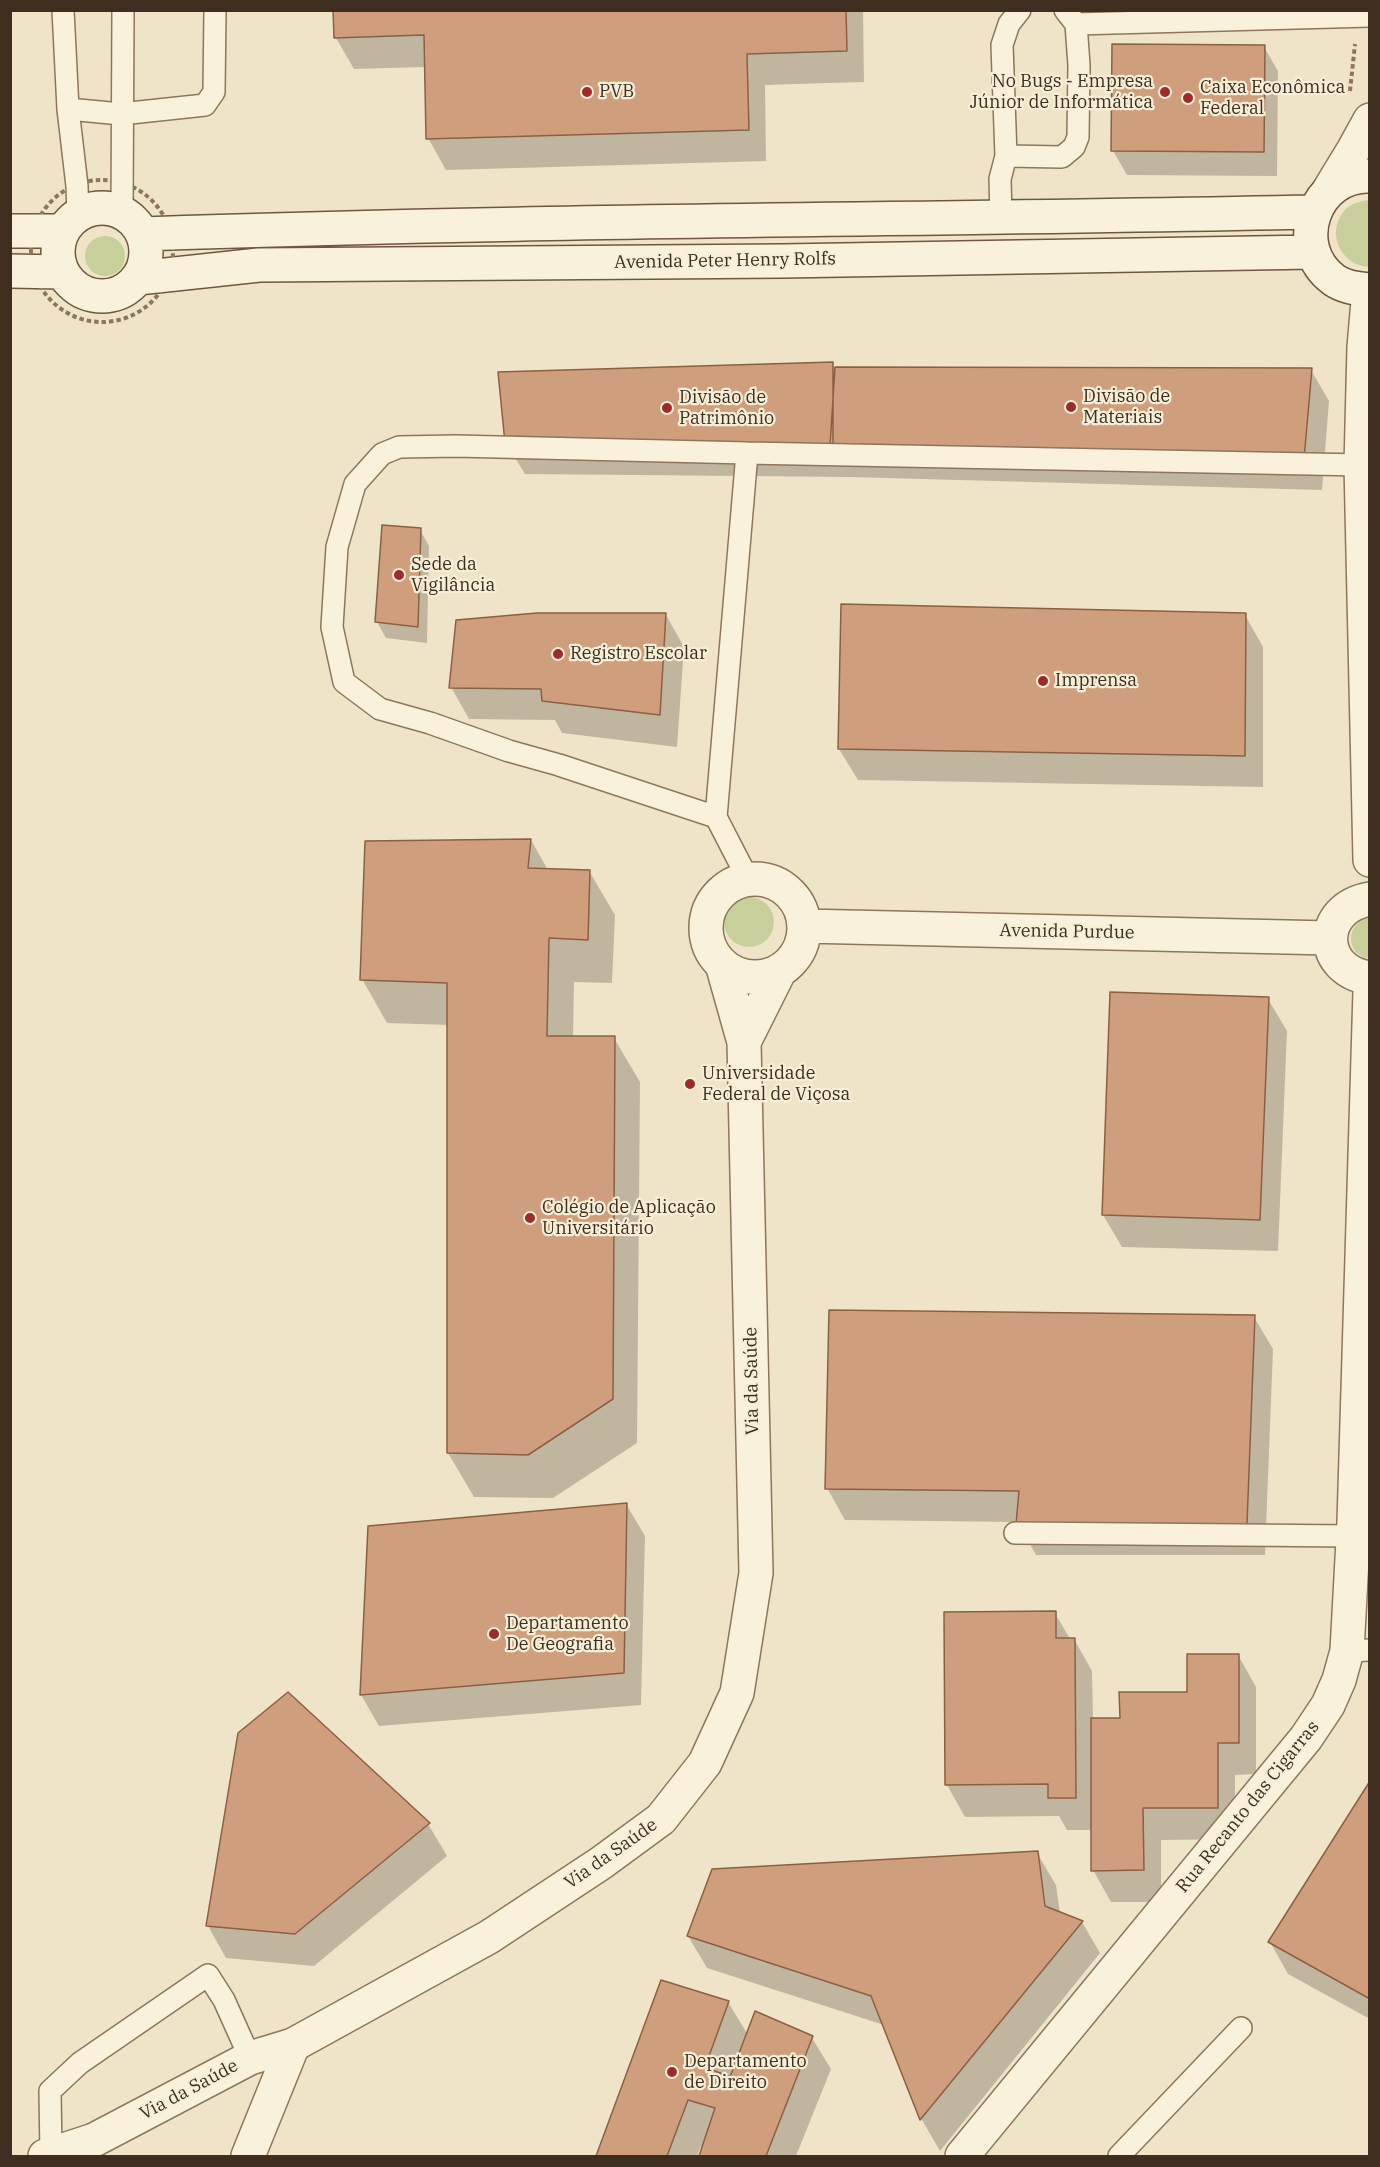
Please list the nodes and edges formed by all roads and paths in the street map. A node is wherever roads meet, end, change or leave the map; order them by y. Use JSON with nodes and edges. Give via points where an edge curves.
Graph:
{"nodes":[{"id":1,"x":63,"y":10,"type":"edge"},
{"id":2,"x":123,"y":10,"type":"edge"},
{"id":3,"x":215,"y":10,"type":"edge"},
{"id":4,"x":1020,"y":10,"type":"edge"},
{"id":5,"x":1370,"y":16,"type":"edge"},
{"id":6,"x":1070,"y":17,"type":"edge"},
{"id":7,"x":68,"y":110,"type":"junction"},
{"id":8,"x":121,"y":114,"type":"junction"},
{"id":9,"x":1370,"y":120,"type":"edge"},
{"id":10,"x":1006,"y":156,"type":"junction"},
{"id":11,"x":1370,"y":176,"type":"edge"},
{"id":12,"x":1321,"y":201,"type":"junction"},
{"id":13,"x":139,"y":216,"type":"junction"},
{"id":14,"x":1001,"y":217,"type":"junction"},
{"id":15,"x":53,"y":219,"type":"edge"},
{"id":16,"x":1313,"y":252,"type":"junction"},
{"id":17,"x":35,"y":272,"type":"edge"},
{"id":18,"x":154,"y":277,"type":"junction"},
{"id":19,"x":1369,"y":290,"type":"edge"},
{"id":20,"x":747,"y":453,"type":"junction"},
{"id":21,"x":1361,"y":465,"type":"junction"},
{"id":22,"x":716,"y":817,"type":"junction"},
{"id":23,"x":1370,"y":860,"type":"edge"},
{"id":24,"x":748,"y":879,"type":"junction"},
{"id":25,"x":1370,"y":899,"type":"edge"},
{"id":26,"x":804,"y":926,"type":"junction"},
{"id":27,"x":1330,"y":938,"type":"junction"},
{"id":28,"x":722,"y":964,"type":"junction"},
{"id":29,"x":780,"y":970,"type":"junction"},
{"id":30,"x":1370,"y":978,"type":"edge"},
{"id":31,"x":1370,"y":991,"type":"edge"},
{"id":32,"x":744,"y":1042,"type":"junction"},
{"id":33,"x":1359,"y":1527,"type":"edge"},
{"id":34,"x":1015,"y":1533,"type":"dead end"},
{"id":35,"x":1358,"y":1650,"type":"edge"},
{"id":36,"x":1241,"y":2028,"type":"dead end"},
{"id":37,"x":293,"y":2045,"type":"junction"},
{"id":38,"x":250,"y":2058,"type":"junction"},
{"id":39,"x":48,"y":2155,"type":"edge"},
{"id":40,"x":248,"y":2157,"type":"edge"},
{"id":41,"x":962,"y":2157,"type":"edge"},
{"id":42,"x":1119,"y":2157,"type":"edge"}],
"edges":[{"from":1,"to":7,"type":"lane"},
{"from":2,"to":8,"type":"lane"},
{"from":3,"to":8,"type":"lane","via":[[214,92],[206,105]]},
{"from":4,"to":10,"type":"lane","via":[[1009,24],[1002,45]]},
{"from":5,"to":6,"type":"lane"},
{"from":6,"to":10,"type":"lane","via":[[1079,65],[1078,137],[1074,147],[1062,157]]},
{"from":7,"to":8,"type":"lane"},
{"from":7,"to":15,"type":"lane"},
{"from":8,"to":13,"type":"lane"},
{"from":9,"to":12,"type":"street"},
{"from":10,"to":14,"type":"lane","via":[[1000,179]]},
{"from":11,"to":12,"type":"street","via":[[1345,180]]},
{"from":12,"to":14,"type":"street"},
{"from":12,"to":16,"type":"street","via":[[1310,239]]},
{"from":13,"to":13,"type":"path","via":[[166,221],[153,202],[136,189]]},
{"from":13,"to":14,"type":"street","via":[[705,221]]},
{"from":13,"to":15,"type":"street","via":[[98,208]]},
{"from":13,"to":15,"type":"path","via":[[114,182],[92,181]]},
{"from":13,"to":18,"type":"street"},
{"from":13,"to":18,"type":"path","via":[[172,242],[172,265]]},
{"from":15,"to":15,"type":"path","via":[[70,188],[52,201],[38,220]]},
{"from":15,"to":17,"type":"path","via":[[31,244]]},
{"from":15,"to":17,"type":"street","via":[[59,242],[57,255]]},
{"from":16,"to":18,"type":"street","name":"Avenida Peter Henry Rolfs","via":[[259,265]]},
{"from":16,"to":19,"type":"street","via":[[1335,280],[1351,288]]},
{"from":17,"to":18,"type":"street","via":[[86,295],[101,297],[115,295]]},
{"from":17,"to":18,"type":"path","via":[[42,291],[59,309],[81,320],[105,322],[129,317],[150,304],[164,286]]},
{"from":19,"to":21,"type":"street"},
{"from":20,"to":21,"type":"lane"},
{"from":20,"to":22,"type":"lane"},
{"from":20,"to":22,"type":"lane","via":[[399,447],[382,454],[356,484],[337,547],[332,627],[344,682],[380,709]]},
{"from":21,"to":23,"type":"street"},
{"from":22,"to":24,"type":"lane"},
{"from":24,"to":26,"type":"street","via":[[762,879],[787,890],[802,912]]},
{"from":24,"to":28,"type":"street","via":[[721,893],[706,921],[706,936]]},
{"from":25,"to":27,"type":"street","via":[[1347,906],[1332,926]]},
{"from":26,"to":27,"type":"street","name":"Avenida Purdue"},
{"from":26,"to":29,"type":"street","via":[[798,951]]},
{"from":27,"to":30,"type":"street","via":[[1335,956],[1346,970]]},
{"from":28,"to":29,"type":"street","via":[[749,976]]},
{"from":28,"to":32,"type":"street","name":"Via da Saúde"},
{"from":29,"to":32,"type":"street","name":"Via da Saúde"},
{"from":31,"to":33,"type":"street","name":"Rua Recanto das Cigarras"},
{"from":32,"to":37,"type":"street","name":"Via da Saúde","via":[[756,1573],[737,1693],[705,1763],[661,1819],[489,1937]]},
{"from":33,"to":34,"type":"lane"},
{"from":33,"to":35,"type":"street","name":"Rua Recanto das Cigarras"},
{"from":35,"to":41,"type":"street","name":"Rua Recanto das Cigarras","via":[[1306,1738]]},
{"from":36,"to":42,"type":"lane"},
{"from":37,"to":38,"type":"street","name":"Via da Saúde"},
{"from":37,"to":40,"type":"street"},
{"from":38,"to":39,"type":"street","name":"Via da Saúde","via":[[94,2140]]},
{"from":38,"to":39,"type":"lane","via":[[208,1975],[80,2063],[50,2091]]}]}
